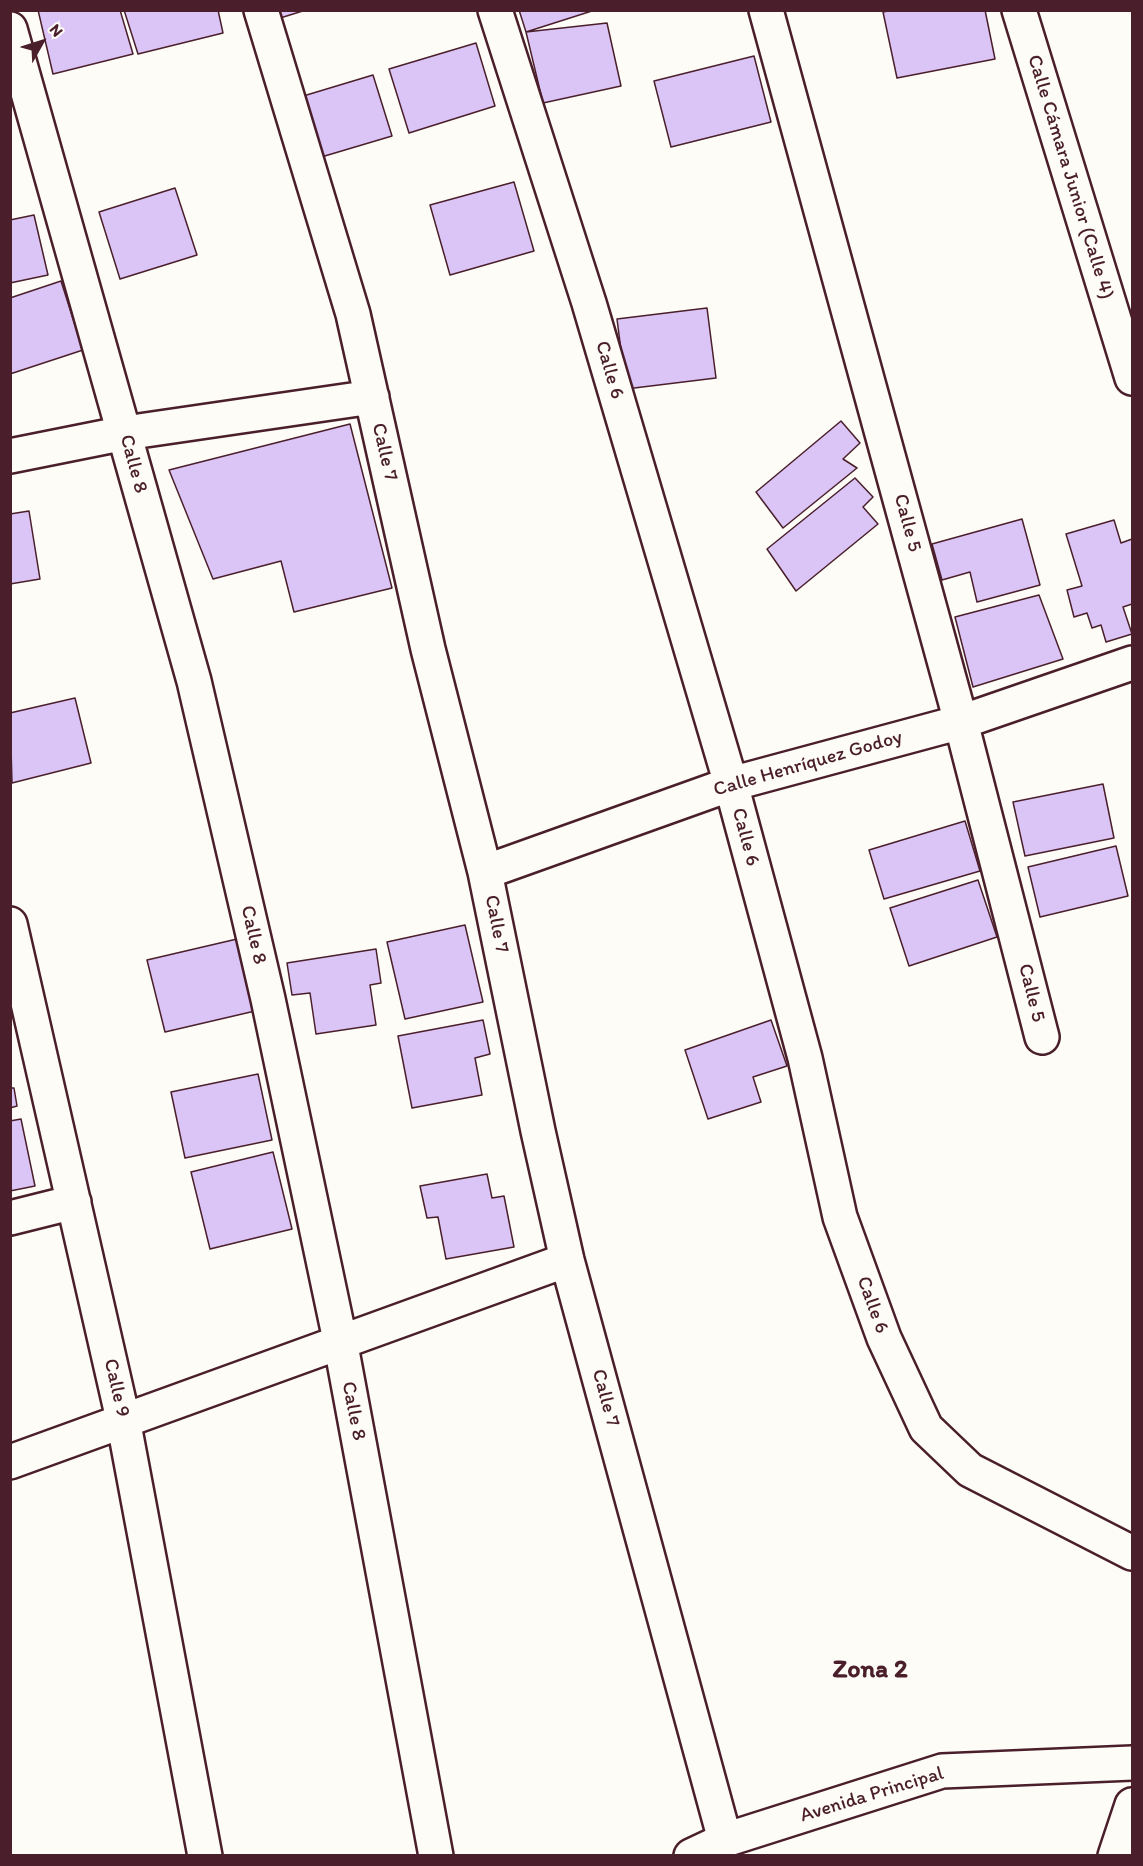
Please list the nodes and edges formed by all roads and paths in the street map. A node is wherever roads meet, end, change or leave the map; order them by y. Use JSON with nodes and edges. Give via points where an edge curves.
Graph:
{"nodes":[{"id":1,"x":261,"y":10,"type":"edge"},
{"id":2,"x":495,"y":10,"type":"edge"},
{"id":3,"x":766,"y":10,"type":"edge"},
{"id":4,"x":1019,"y":10,"type":"edge"},
{"id":5,"x":10,"y":29,"type":"edge"},
{"id":6,"x":1132,"y":378,"type":"edge"},
{"id":7,"x":372,"y":397,"type":"junction"},
{"id":8,"x":125,"y":433,"type":"junction"},
{"id":9,"x":10,"y":456,"type":"edge"},
{"id":10,"x":1132,"y":663,"type":"edge"},
{"id":11,"x":962,"y":722,"type":"junction"},
{"id":12,"x":731,"y":783,"type":"junction"},
{"id":13,"x":486,"y":872,"type":"junction"},
{"id":14,"x":10,"y":924,"type":"edge"},
{"id":15,"x":14,"y":967,"type":"edge"},
{"id":16,"x":1042,"y":1037,"type":"dead end"},
{"id":17,"x":74,"y":1202,"type":"junction"},
{"id":18,"x":10,"y":1218,"type":"edge"},
{"id":19,"x":567,"y":1260,"type":"junction"},
{"id":20,"x":340,"y":1340,"type":"junction"},
{"id":21,"x":123,"y":1419,"type":"junction"},
{"id":22,"x":10,"y":1462,"type":"edge"},
{"id":23,"x":1132,"y":1553,"type":"edge"},
{"id":24,"x":1132,"y":1763,"type":"edge"},
{"id":25,"x":1132,"y":1805,"type":"edge"},
{"id":26,"x":725,"y":1840,"type":"junction"},
{"id":27,"x":205,"y":1856,"type":"edge"},
{"id":28,"x":436,"y":1856,"type":"edge"},
{"id":29,"x":691,"y":1856,"type":"edge"},
{"id":30,"x":1115,"y":1856,"type":"edge"}],
"edges":[{"from":1,"to":7,"type":"street","name":"Calle 7","via":[[353,314]]},
{"from":2,"to":12,"type":"street","name":"Calle 6","via":[[589,303]]},
{"from":3,"to":11,"type":"street","name":"Calle 5"},
{"from":4,"to":6,"type":"street","name":"Calle Cámara Junior (Calle 4)"},
{"from":5,"to":8,"type":"street","name":"Calle 8"},
{"from":7,"to":8,"type":"street"},
{"from":7,"to":13,"type":"street","name":"Calle 7","via":[[428,649]]},
{"from":8,"to":9,"type":"street"},
{"from":8,"to":20,"type":"street","name":"Calle 8","via":[[196,692],[268,999]]},
{"from":10,"to":11,"type":"street","name":"Calle Henríquez Godoy"},
{"from":11,"to":12,"type":"street","name":"Calle Henríquez Godoy"},
{"from":11,"to":16,"type":"street","name":"Calle 5"},
{"from":12,"to":13,"type":"street","name":"Calle Henríquez Godoy"},
{"from":12,"to":23,"type":"street","name":"Calle 6","via":[[805,1058],[840,1217],[884,1338],[926,1428],[970,1470]]},
{"from":13,"to":19,"type":"street","name":"Calle 7"},
{"from":14,"to":15,"type":"street","name":"Calle 9"},
{"from":15,"to":17,"type":"street","name":"Calle 9"},
{"from":17,"to":18,"type":"street"},
{"from":17,"to":21,"type":"street","name":"Calle 9"},
{"from":19,"to":20,"type":"street"},
{"from":19,"to":26,"type":"street","name":"Calle 7"},
{"from":20,"to":21,"type":"street"},
{"from":20,"to":28,"type":"street","name":"Calle 8"},
{"from":21,"to":22,"type":"street"},
{"from":21,"to":27,"type":"street","name":"Calle 9"},
{"from":24,"to":26,"type":"street","name":"Avenida Principal","via":[[942,1771]]},
{"from":25,"to":30,"type":"street"},
{"from":26,"to":29,"type":"street","name":"Avenida Principal"}]}
